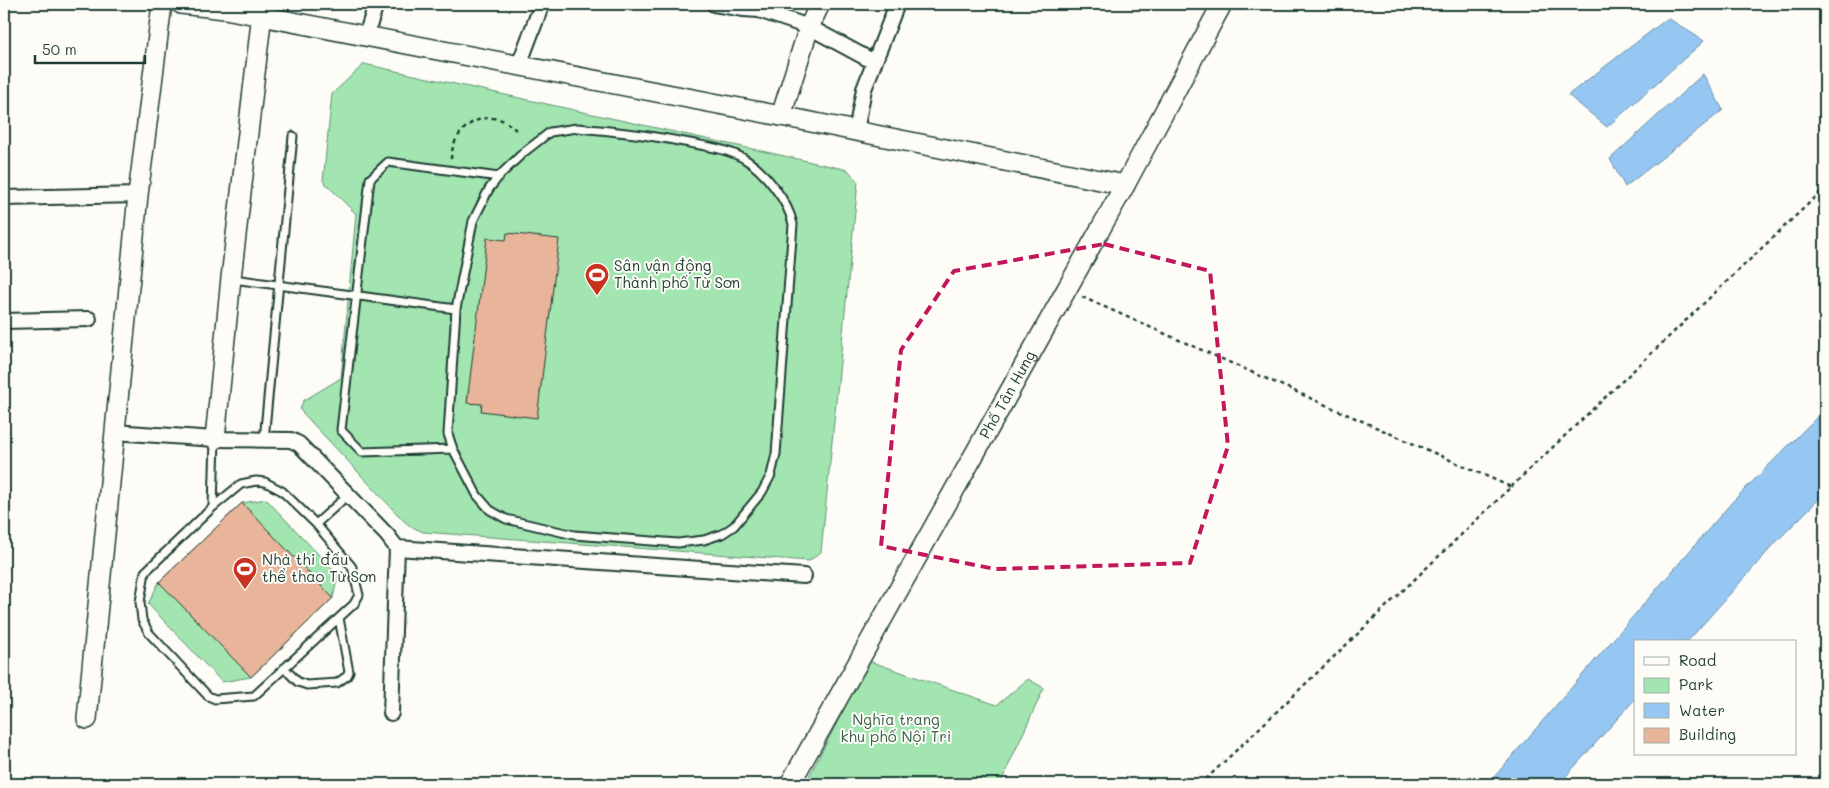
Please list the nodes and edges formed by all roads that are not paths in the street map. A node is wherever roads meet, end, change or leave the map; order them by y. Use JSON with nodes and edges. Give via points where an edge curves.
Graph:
{"nodes":[{"id":1,"x":162,"y":4,"type":"edge"},
{"id":2,"x":181,"y":4,"type":"edge"},
{"id":3,"x":376,"y":4,"type":"edge"},
{"id":4,"x":542,"y":4,"type":"edge"},
{"id":5,"x":714,"y":4,"type":"edge"},
{"id":6,"x":820,"y":4,"type":"edge"},
{"id":7,"x":897,"y":4,"type":"edge"},
{"id":8,"x":1222,"y":4,"type":"edge"},
{"id":9,"x":757,"y":7,"type":"edge"},
{"id":10,"x":263,"y":10,"type":"edge"},
{"id":11,"x":809,"y":27,"type":"junction"},
{"id":12,"x":366,"y":36,"type":"junction"},
{"id":13,"x":874,"y":62,"type":"junction"},
{"id":14,"x":519,"y":66,"type":"junction"},
{"id":15,"x":781,"y":116,"type":"junction"},
{"id":16,"x":856,"y":131,"type":"junction"},
{"id":17,"x":293,"y":136,"type":"dead end"},
{"id":18,"x":499,"y":177,"type":"junction"},
{"id":19,"x":1125,"y":185,"type":"junction"},
{"id":20,"x":138,"y":195,"type":"junction"},
{"id":21,"x":4,"y":198,"type":"edge"},
{"id":22,"x":231,"y":278,"type":"junction"},
{"id":23,"x":279,"y":285,"type":"junction"},
{"id":24,"x":356,"y":295,"type":"junction"},
{"id":25,"x":456,"y":309,"type":"junction"},
{"id":26,"x":89,"y":319,"type":"dead end"},
{"id":27,"x":4,"y":320,"type":"edge"},
{"id":28,"x":114,"y":432,"type":"junction"},
{"id":29,"x":215,"y":439,"type":"junction"},
{"id":30,"x":264,"y":440,"type":"junction"},
{"id":31,"x":453,"y":449,"type":"junction"},
{"id":32,"x":348,"y":495,"type":"junction"},
{"id":33,"x":213,"y":506,"type":"junction"},
{"id":34,"x":316,"y":524,"type":"junction"},
{"id":35,"x":397,"y":548,"type":"junction"},
{"id":36,"x":804,"y":576,"type":"dead end"},
{"id":37,"x":339,"y":618,"type":"junction"},
{"id":38,"x":284,"y":668,"type":"junction"},
{"id":39,"x":391,"y":713,"type":"dead end"},
{"id":40,"x":87,"y":719,"type":"dead end"},
{"id":41,"x":790,"y":784,"type":"edge"}],
"edges":[{"from":1,"to":20,"type":"street"},
{"from":2,"to":10,"type":"street"},
{"from":3,"to":12,"type":"street"},
{"from":4,"to":14,"type":"street"},
{"from":5,"to":9,"type":"street","via":[[744,9]]},
{"from":6,"to":11,"type":"street"},
{"from":7,"to":13,"type":"street"},
{"from":8,"to":19,"type":"street","name":"Phố Tân Hưng"},
{"from":9,"to":11,"type":"street"},
{"from":10,"to":12,"type":"street"},
{"from":10,"to":22,"type":"street"},
{"from":11,"to":13,"type":"street"},
{"from":11,"to":15,"type":"street"},
{"from":12,"to":14,"type":"street"},
{"from":13,"to":16,"type":"street","via":[[864,88]]},
{"from":14,"to":15,"type":"street"},
{"from":15,"to":16,"type":"street"},
{"from":16,"to":19,"type":"street"},
{"from":17,"to":23,"type":"lane"},
{"from":18,"to":24,"type":"lane","via":[[388,162],[370,179]]},
{"from":18,"to":25,"type":"lane","via":[[489,189],[473,221]]},
{"from":18,"to":31,"type":"lane","via":[[550,132],[577,128],[659,137],[715,148],[743,158],[766,178],[786,203],[793,224],[776,454],[771,475],[762,492],[734,526],[704,540],[678,543],[574,535],[506,519],[490,510],[477,495]]},
{"from":19,"to":41,"type":"street","name":"Phố Tân Hưng"},
{"from":20,"to":21,"type":"street"},
{"from":20,"to":28,"type":"street"},
{"from":22,"to":23,"type":"lane"},
{"from":22,"to":29,"type":"street"},
{"from":23,"to":24,"type":"lane"},
{"from":23,"to":30,"type":"lane"},
{"from":24,"to":25,"type":"lane"},
{"from":24,"to":31,"type":"lane","via":[[341,430],[362,452]]},
{"from":25,"to":31,"type":"lane","via":[[448,434]]},
{"from":26,"to":27,"type":"street"},
{"from":28,"to":29,"type":"street"},
{"from":28,"to":40,"type":"street"},
{"from":29,"to":30,"type":"street"},
{"from":29,"to":33,"type":"lane"},
{"from":30,"to":32,"type":"street","via":[[291,440],[299,444]]},
{"from":32,"to":34,"type":"lane"},
{"from":32,"to":35,"type":"street"},
{"from":33,"to":34,"type":"lane","via":[[241,484],[265,482],[282,491]]},
{"from":33,"to":38,"type":"lane","via":[[145,572],[140,602],[142,620],[149,633],[208,696],[215,699],[254,696]]},
{"from":34,"to":37,"type":"lane","via":[[352,567],[355,576],[359,595]]},
{"from":35,"to":36,"type":"street"},
{"from":35,"to":39,"type":"street"},
{"from":37,"to":38,"type":"lane"},
{"from":37,"to":38,"type":"lane","via":[[349,672],[347,676],[337,683],[307,685],[298,682]]}]}
